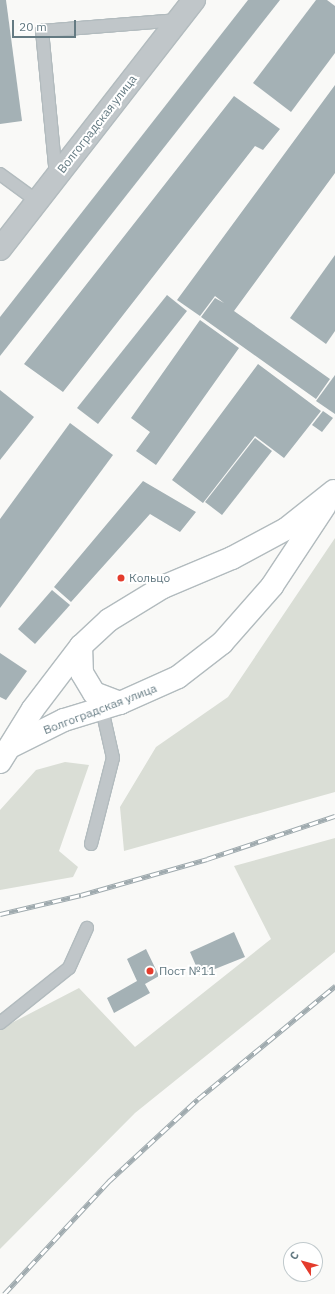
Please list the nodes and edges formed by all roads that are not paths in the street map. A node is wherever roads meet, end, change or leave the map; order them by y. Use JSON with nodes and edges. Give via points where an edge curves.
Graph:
{"nodes":[{"id":1,"x":194,"y":0,"type":"edge"},
{"id":2,"x":179,"y":20,"type":"junction"},
{"id":3,"x":0,"y":174,"type":"edge"},
{"id":4,"x":56,"y":176,"type":"junction"},
{"id":5,"x":37,"y":201,"type":"junction"},
{"id":6,"x":3,"y":242,"type":"edge"},
{"id":7,"x":335,"y":490,"type":"edge"},
{"id":8,"x":81,"y":646,"type":"junction"},
{"id":9,"x":111,"y":706,"type":"junction"},
{"id":10,"x":3,"y":750,"type":"edge"},
{"id":11,"x":91,"y":844,"type":"dead end"},
{"id":12,"x":87,"y":928,"type":"dead end"},
{"id":13,"x":0,"y":1023,"type":"edge"}],
"edges":[{"from":1,"to":2,"type":"street","name":"Волгоградская улица"},
{"from":2,"to":4,"type":"street","name":"Волгоградская улица"},
{"from":2,"to":4,"type":"lane","via":[[42,31]]},
{"from":3,"to":5,"type":"lane"},
{"from":4,"to":5,"type":"street","name":"Волгоградская улица"},
{"from":5,"to":6,"type":"street","name":"Волгоградская улица"},
{"from":7,"to":8,"type":"main road","via":[[286,529],[232,558],[140,599],[109,620]]},
{"from":7,"to":9,"type":"main road","name":"Волгоградская улица","via":[[272,586],[222,643],[178,677]]},
{"from":8,"to":9,"type":"main road","via":[[82,673],[94,693]]},
{"from":8,"to":10,"type":"main road"},
{"from":9,"to":10,"type":"main road","name":"Волгоградская улица","via":[[64,720]]},
{"from":9,"to":11,"type":"lane","via":[[113,758]]},
{"from":12,"to":13,"type":"lane","via":[[69,968]]}]}
